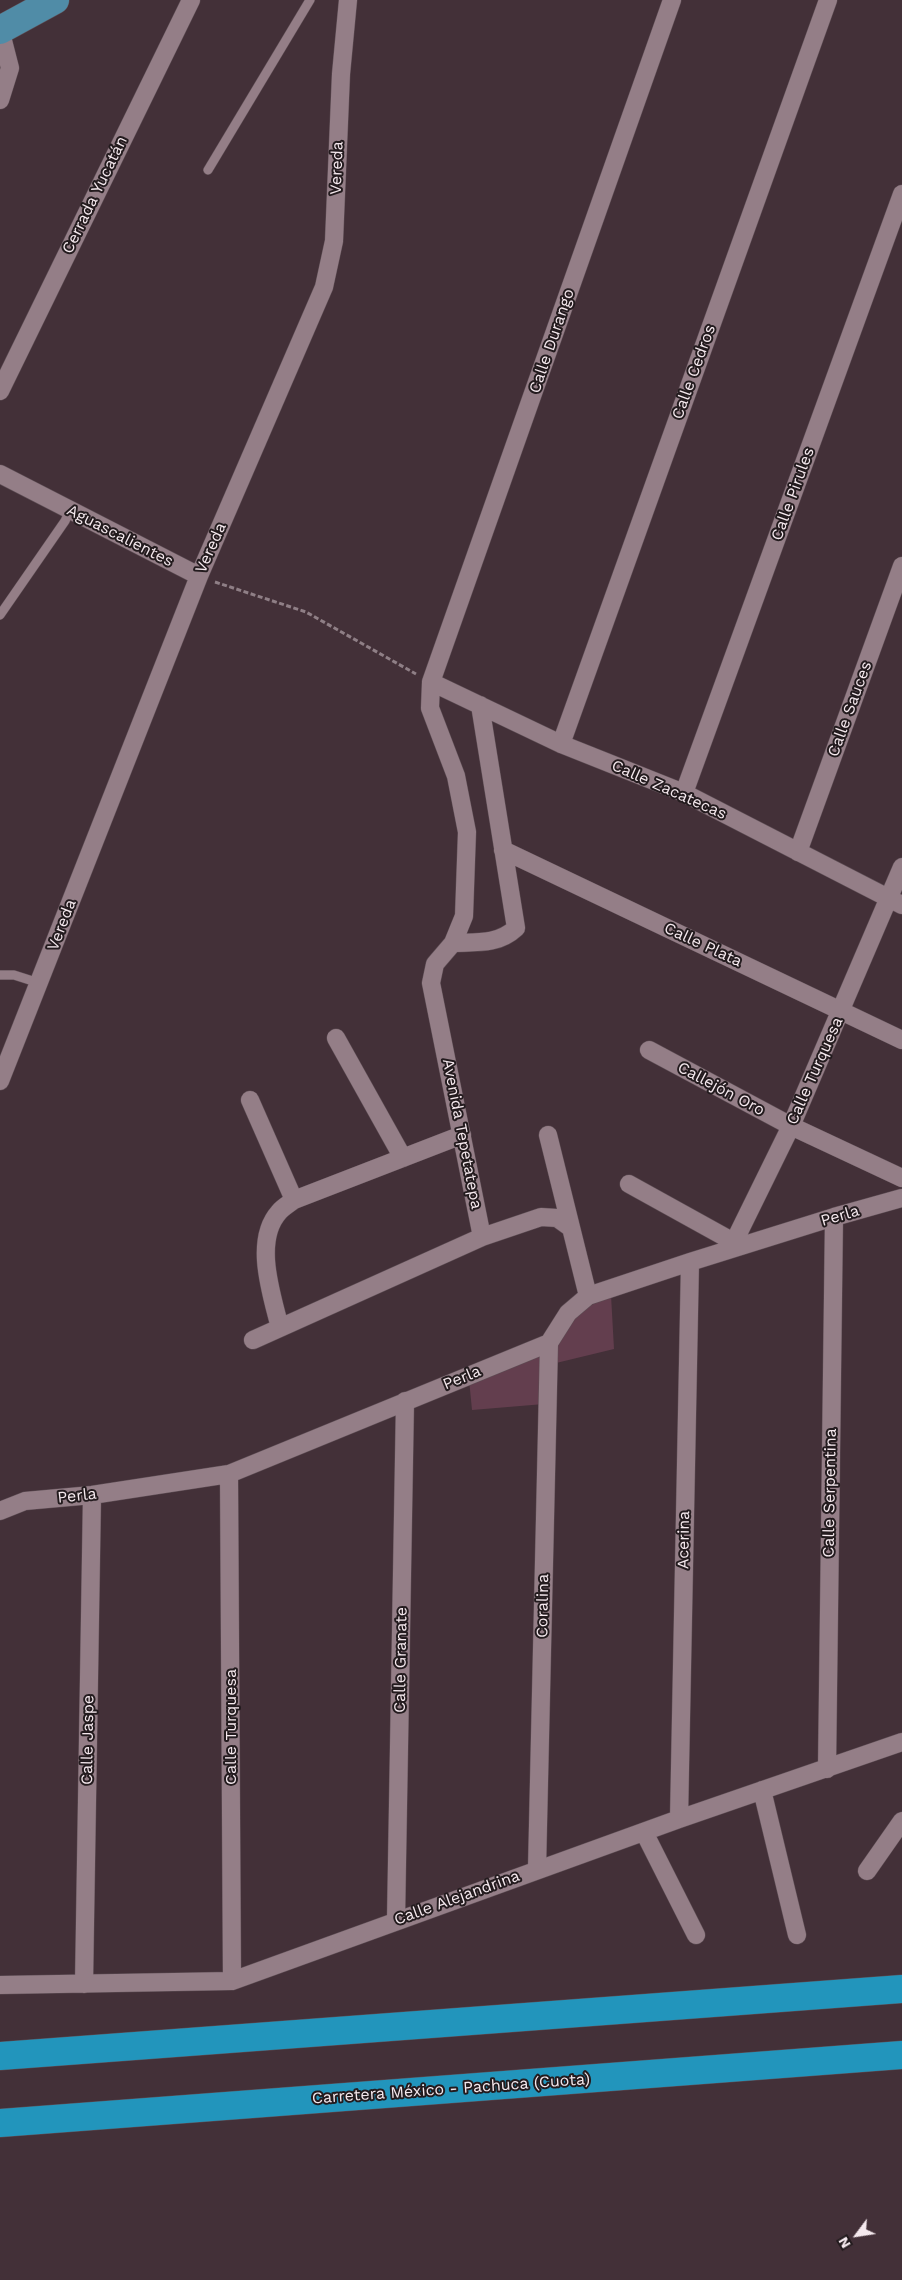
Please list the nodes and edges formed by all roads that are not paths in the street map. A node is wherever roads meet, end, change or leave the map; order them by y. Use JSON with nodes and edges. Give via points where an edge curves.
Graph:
{"nodes":[{"id":1,"x":55,"y":0,"type":"edge"},
{"id":2,"x":191,"y":0,"type":"edge"},
{"id":3,"x":310,"y":0,"type":"edge"},
{"id":4,"x":348,"y":0,"type":"edge"},
{"id":5,"x":672,"y":0,"type":"edge"},
{"id":6,"x":828,"y":0,"type":"edge"},
{"id":7,"x":0,"y":30,"type":"edge"},
{"id":8,"x":0,"y":100,"type":"edge"},
{"id":9,"x":208,"y":170,"type":"dead end"},
{"id":10,"x":902,"y":194,"type":"edge"},
{"id":11,"x":0,"y":391,"type":"edge"},
{"id":12,"x":0,"y":474,"type":"edge"},
{"id":13,"x":70,"y":510,"type":"junction"},
{"id":14,"x":902,"y":566,"type":"edge"},
{"id":15,"x":199,"y":576,"type":"junction"},
{"id":16,"x":0,"y":615,"type":"edge"},
{"id":17,"x":431,"y":682,"type":"junction"},
{"id":18,"x":480,"y":705,"type":"junction"},
{"id":19,"x":561,"y":744,"type":"junction"},
{"id":20,"x":684,"y":793,"type":"junction"},
{"id":21,"x":503,"y":850,"type":"junction"},
{"id":22,"x":798,"y":852,"type":"junction"},
{"id":23,"x":902,"y":867,"type":"edge"},
{"id":24,"x":895,"y":901,"type":"edge"},
{"id":25,"x":452,"y":943,"type":"junction"},
{"id":26,"x":0,"y":975,"type":"edge"},
{"id":27,"x":39,"y":983,"type":"junction"},
{"id":28,"x":842,"y":1011,"type":"junction"},
{"id":29,"x":18,"y":1037,"type":"junction"},
{"id":30,"x":336,"y":1038,"type":"dead end"},
{"id":31,"x":902,"y":1040,"type":"edge"},
{"id":32,"x":0,"y":1044,"type":"edge"},
{"id":33,"x":649,"y":1050,"type":"dead end"},
{"id":34,"x":0,"y":1081,"type":"edge"},
{"id":35,"x":250,"y":1100,"type":"dead end"},
{"id":36,"x":791,"y":1126,"type":"junction"},
{"id":37,"x":462,"y":1135,"type":"junction"},
{"id":38,"x":548,"y":1135,"type":"dead end"},
{"id":39,"x":403,"y":1158,"type":"junction"},
{"id":40,"x":902,"y":1178,"type":"edge"},
{"id":41,"x":628,"y":1184,"type":"dead end"},
{"id":42,"x":902,"y":1198,"type":"edge"},
{"id":43,"x":294,"y":1200,"type":"junction"},
{"id":44,"x":834,"y":1217,"type":"junction"},
{"id":45,"x":572,"y":1228,"type":"junction"},
{"id":46,"x":482,"y":1237,"type":"junction"},
{"id":47,"x":738,"y":1244,"type":"junction"},
{"id":48,"x":690,"y":1262,"type":"junction"},
{"id":49,"x":588,"y":1296,"type":"junction"},
{"id":50,"x":280,"y":1328,"type":"junction"},
{"id":51,"x":253,"y":1340,"type":"dead end"},
{"id":52,"x":549,"y":1343,"type":"junction"},
{"id":53,"x":405,"y":1401,"type":"junction"},
{"id":54,"x":230,"y":1474,"type":"junction"},
{"id":55,"x":92,"y":1495,"type":"junction"},
{"id":56,"x":0,"y":1511,"type":"edge"},
{"id":57,"x":902,"y":1742,"type":"edge"},
{"id":58,"x":827,"y":1769,"type":"junction"},
{"id":59,"x":762,"y":1790,"type":"junction"},
{"id":60,"x":679,"y":1818,"type":"junction"},
{"id":61,"x":902,"y":1821,"type":"edge"},
{"id":62,"x":644,"y":1832,"type":"junction"},
{"id":63,"x":537,"y":1869,"type":"junction"},
{"id":64,"x":867,"y":1871,"type":"dead end"},
{"id":65,"x":396,"y":1920,"type":"junction"},
{"id":66,"x":696,"y":1934,"type":"dead end"},
{"id":67,"x":797,"y":1935,"type":"dead end"},
{"id":68,"x":232,"y":1981,"type":"junction"},
{"id":69,"x":84,"y":1984,"type":"junction"},
{"id":70,"x":0,"y":1985,"type":"edge"},
{"id":71,"x":902,"y":1989,"type":"edge"},
{"id":72,"x":902,"y":2055,"type":"edge"},
{"id":73,"x":0,"y":2056,"type":"edge"},
{"id":74,"x":0,"y":2123,"type":"edge"}],
"edges":[{"from":1,"to":7,"type":"main road"},
{"from":2,"to":11,"type":"street","name":"Cerrada Yucatán"},
{"from":3,"to":9,"type":"lane"},
{"from":4,"to":15,"type":"street","name":"Vereda","via":[[341,74],[334,241],[324,287]]},
{"from":5,"to":17,"type":"street","name":"Calle Durango"},
{"from":6,"to":19,"type":"street","name":"Calle Cedros"},
{"from":7,"to":8,"type":"street","via":[[10,68]]},
{"from":10,"to":20,"type":"street","name":"Calle Pirules"},
{"from":12,"to":13,"type":"street","name":"Aguascalientes"},
{"from":13,"to":15,"type":"street","name":"Aguascalientes"},
{"from":13,"to":16,"type":"lane"},
{"from":14,"to":22,"type":"street","name":"Calle Sauces"},
{"from":15,"to":27,"type":"street","name":"Vereda"},
{"from":17,"to":18,"type":"street","name":"Calle Zacatecas"},
{"from":17,"to":25,"type":"street","name":"Avenida Tepetatepa","via":[[430,708],[456,776],[467,832],[464,916]]},
{"from":18,"to":19,"type":"street","name":"Calle Zacatecas"},
{"from":18,"to":21,"type":"street"},
{"from":19,"to":20,"type":"street","name":"Calle Zacatecas"},
{"from":20,"to":22,"type":"street","name":"Calle Zacatecas"},
{"from":21,"to":25,"type":"street","via":[[516,928],[506,938],[495,941]]},
{"from":21,"to":28,"type":"street","name":"Calle Plata"},
{"from":22,"to":24,"type":"street","name":"Calle Zacatecas"},
{"from":23,"to":24,"type":"street","name":"Calle Turquesa"},
{"from":24,"to":28,"type":"street","name":"Calle Turquesa"},
{"from":25,"to":37,"type":"street","name":"Avenida Tepetatepa","via":[[435,964],[431,983]]},
{"from":26,"to":27,"type":"lane","via":[[14,975]]},
{"from":27,"to":29,"type":"street","name":"Vereda"},
{"from":28,"to":31,"type":"street","name":"Calle Plata"},
{"from":28,"to":36,"type":"street","name":"Calle Turquesa"},
{"from":29,"to":32,"type":"street"},
{"from":29,"to":34,"type":"street","name":"Vereda"},
{"from":30,"to":39,"type":"street"},
{"from":33,"to":36,"type":"street","name":"Callejón Oro"},
{"from":35,"to":43,"type":"street"},
{"from":36,"to":40,"type":"street","name":"Callejón Oro"},
{"from":36,"to":47,"type":"street","name":"Calle Turquesa"},
{"from":37,"to":39,"type":"street"},
{"from":37,"to":46,"type":"street","name":"Avenida Tepetatepa"},
{"from":38,"to":45,"type":"street"},
{"from":39,"to":43,"type":"street"},
{"from":41,"to":47,"type":"street"},
{"from":42,"to":44,"type":"street","name":"Perla"},
{"from":43,"to":50,"type":"street","via":[[278,1213],[268,1234],[266,1271]]},
{"from":44,"to":47,"type":"street","name":"Perla"},
{"from":44,"to":58,"type":"street","name":"Calle Serpentina"},
{"from":45,"to":46,"type":"street","via":[[557,1218],[541,1217]]},
{"from":45,"to":49,"type":"street"},
{"from":46,"to":50,"type":"street"},
{"from":47,"to":48,"type":"street","name":"Perla"},
{"from":48,"to":49,"type":"street","name":"Perla"},
{"from":48,"to":60,"type":"street","name":"Acerina"},
{"from":49,"to":52,"type":"street","name":"Perla","via":[[568,1314]]},
{"from":50,"to":51,"type":"street"},
{"from":52,"to":53,"type":"street","name":"Perla"},
{"from":52,"to":63,"type":"street","name":"Coralina"},
{"from":53,"to":54,"type":"street","name":"Perla"},
{"from":53,"to":65,"type":"street","name":"Calle Granate"},
{"from":54,"to":55,"type":"street","name":"Perla"},
{"from":54,"to":68,"type":"street","name":"Calle Turquesa"},
{"from":55,"to":56,"type":"street","name":"Perla","via":[[25,1501]]},
{"from":55,"to":69,"type":"street","name":"Calle Jaspe"},
{"from":57,"to":58,"type":"street","name":"Calle Alejandrina"},
{"from":58,"to":59,"type":"street","name":"Calle Alejandrina"},
{"from":59,"to":60,"type":"street","name":"Calle Alejandrina"},
{"from":59,"to":67,"type":"street"},
{"from":60,"to":62,"type":"street","name":"Calle Alejandrina"},
{"from":61,"to":64,"type":"street"},
{"from":62,"to":63,"type":"street","name":"Calle Alejandrina"},
{"from":62,"to":66,"type":"street"},
{"from":63,"to":65,"type":"street","name":"Calle Alejandrina"},
{"from":65,"to":68,"type":"street","name":"Calle Alejandrina"},
{"from":68,"to":69,"type":"street","name":"Calle Alejandrina"},
{"from":69,"to":70,"type":"street","name":"Calle Alejandrina"},
{"from":71,"to":73,"type":"highway"},
{"from":72,"to":74,"type":"highway","name":"Carretera México - Pachuca (Cuota)"}]}
